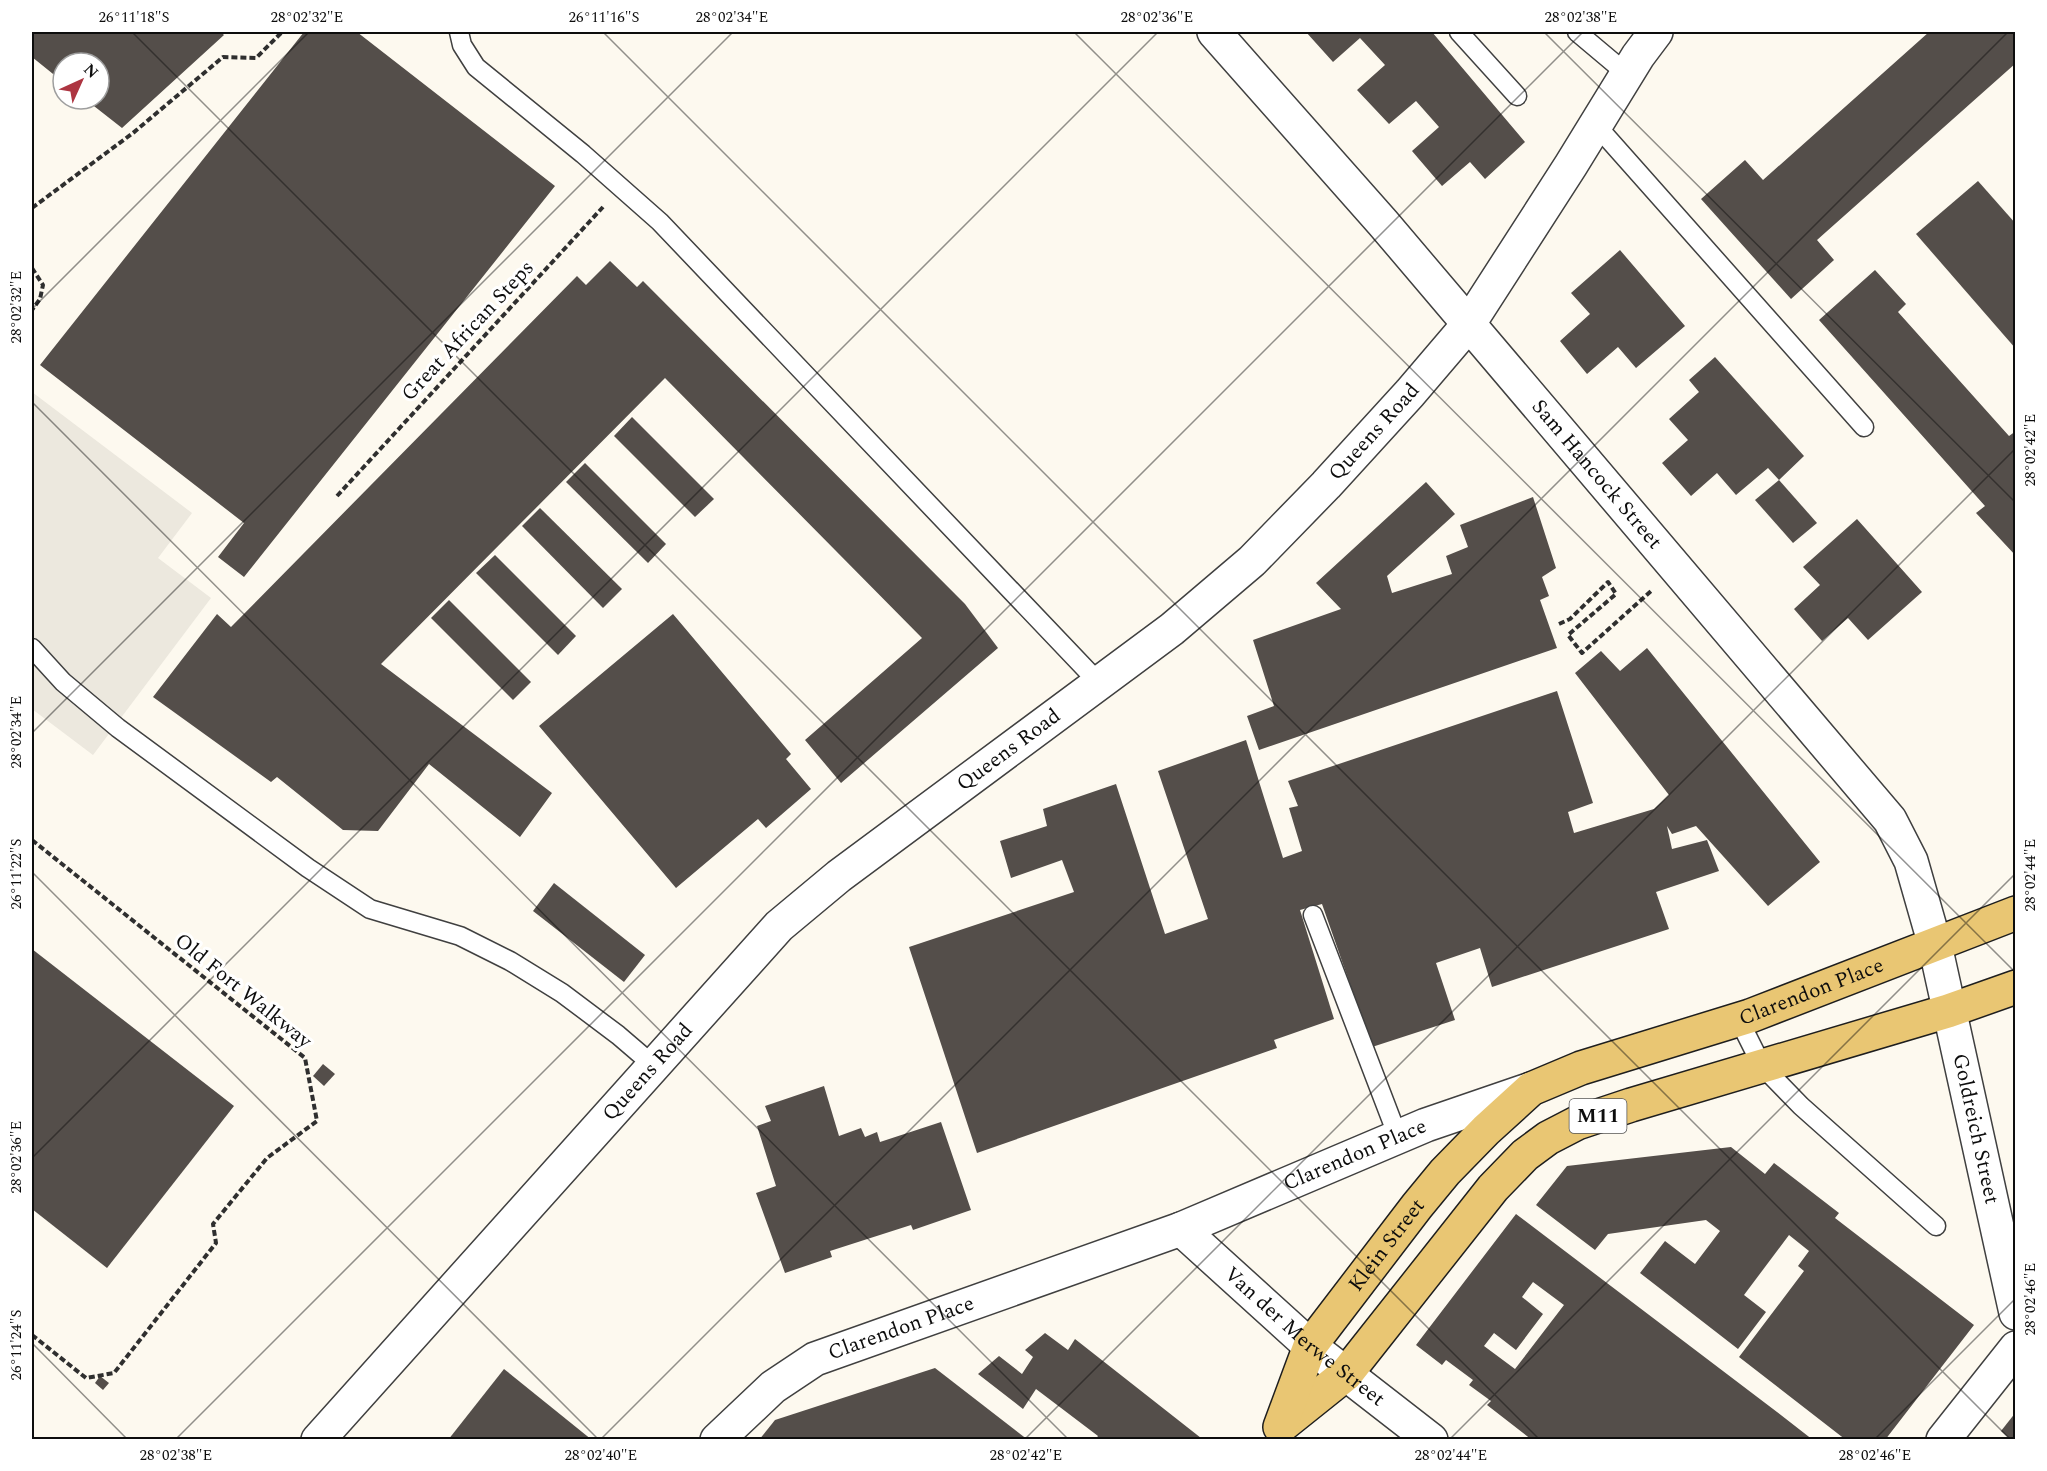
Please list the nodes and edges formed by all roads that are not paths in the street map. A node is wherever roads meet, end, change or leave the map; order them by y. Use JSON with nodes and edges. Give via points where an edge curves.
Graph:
{"nodes":[{"id":1,"x":459,"y":32,"type":"edge"},
{"id":2,"x":1214,"y":32,"type":"edge"},
{"id":3,"x":1459,"y":32,"type":"edge"},
{"id":4,"x":1577,"y":32,"type":"edge"},
{"id":5,"x":1656,"y":32,"type":"edge"},
{"id":6,"x":1627,"y":74,"type":"junction"},
{"id":7,"x":1516,"y":96,"type":"dead end"},
{"id":8,"x":1596,"y":125,"type":"junction"},
{"id":9,"x":1468,"y":325,"type":"junction"},
{"id":10,"x":1864,"y":427,"type":"dead end"},
{"id":11,"x":32,"y":648,"type":"edge"},
{"id":12,"x":1099,"y":682,"type":"junction"},
{"id":13,"x":2016,"y":913,"type":"edge"},
{"id":14,"x":1313,"y":915,"type":"dead end"},
{"id":15,"x":1935,"y":945,"type":"junction"},
{"id":16,"x":2016,"y":987,"type":"edge"},
{"id":17,"x":1948,"y":1011,"type":"junction"},
{"id":18,"x":1739,"y":1020,"type":"junction"},
{"id":19,"x":653,"y":1065,"type":"junction"},
{"id":20,"x":1762,"y":1066,"type":"junction"},
{"id":21,"x":1531,"y":1089,"type":"junction"},
{"id":22,"x":1398,"y":1137,"type":"junction"},
{"id":23,"x":1936,"y":1226,"type":"dead end"},
{"id":24,"x":1181,"y":1228,"type":"junction"},
{"id":25,"x":2016,"y":1313,"type":"edge"},
{"id":26,"x":1310,"y":1346,"type":"junction"},
{"id":27,"x":2016,"y":1348,"type":"edge"},
{"id":28,"x":1346,"y":1374,"type":"junction"},
{"id":29,"x":1275,"y":1433,"type":"edge"},
{"id":30,"x":318,"y":1440,"type":"edge"},
{"id":31,"x":717,"y":1440,"type":"edge"},
{"id":32,"x":1431,"y":1440,"type":"edge"},
{"id":33,"x":1943,"y":1440,"type":"edge"}],
"edges":[{"from":1,"to":12,"type":"lane","via":[[476,67],[660,222]]},
{"from":2,"to":9,"type":"street","name":"Sam Hancock Street"},
{"from":3,"to":7,"type":"lane"},
{"from":4,"to":6,"type":"lane"},
{"from":5,"to":6,"type":"street","name":"Queens Road"},
{"from":6,"to":8,"type":"street","name":"Queens Road"},
{"from":8,"to":9,"type":"street","name":"Queens Road"},
{"from":8,"to":10,"type":"lane"},
{"from":9,"to":12,"type":"street","name":"Queens Road","via":[[1326,485],[1252,561],[1173,628]]},
{"from":9,"to":15,"type":"street","name":"Sam Hancock Street","via":[[1890,820],[1911,861]]},
{"from":11,"to":19,"type":"lane","via":[[63,682],[118,728],[308,868],[370,909],[460,936],[510,961],[562,993]]},
{"from":12,"to":19,"type":"street","name":"Queens Road","via":[[839,876],[779,926]]},
{"from":13,"to":15,"type":"main road","name":"Clarendon Place"},
{"from":14,"to":22,"type":"lane"},
{"from":15,"to":17,"type":"street","name":"Goldreich Street"},
{"from":15,"to":18,"type":"main road","name":"Clarendon Place"},
{"from":16,"to":17,"type":"main road","number":"M11"},
{"from":17,"to":20,"type":"main road","number":"M11"},
{"from":17,"to":25,"type":"street","name":"Goldreich Street"},
{"from":18,"to":20,"type":"lane"},
{"from":18,"to":21,"type":"main road","name":"Clarendon Place","via":[[1581,1068]]},
{"from":19,"to":30,"type":"street","name":"Queens Road"},
{"from":20,"to":23,"type":"lane"},
{"from":20,"to":28,"type":"main road","number":"M11","via":[[1577,1123],[1525,1155],[1493,1188]]},
{"from":21,"to":22,"type":"street","name":"Clarendon Place"},
{"from":21,"to":26,"type":"main road","name":"Klein Street","via":[[1445,1172]]},
{"from":22,"to":24,"type":"street","name":"Clarendon Place"},
{"from":24,"to":26,"type":"street","name":"Van der Merwe Street"},
{"from":24,"to":31,"type":"street","name":"Clarendon Place","via":[[815,1359],[773,1387]]},
{"from":26,"to":28,"type":"street","name":"Van der Merwe Street"},
{"from":26,"to":29,"type":"main road","name":"Klein Street"},
{"from":27,"to":33,"type":"street"},
{"from":28,"to":29,"type":"main road","name":"Klein Street"},
{"from":28,"to":32,"type":"street","name":"Van der Merwe Street"}]}
